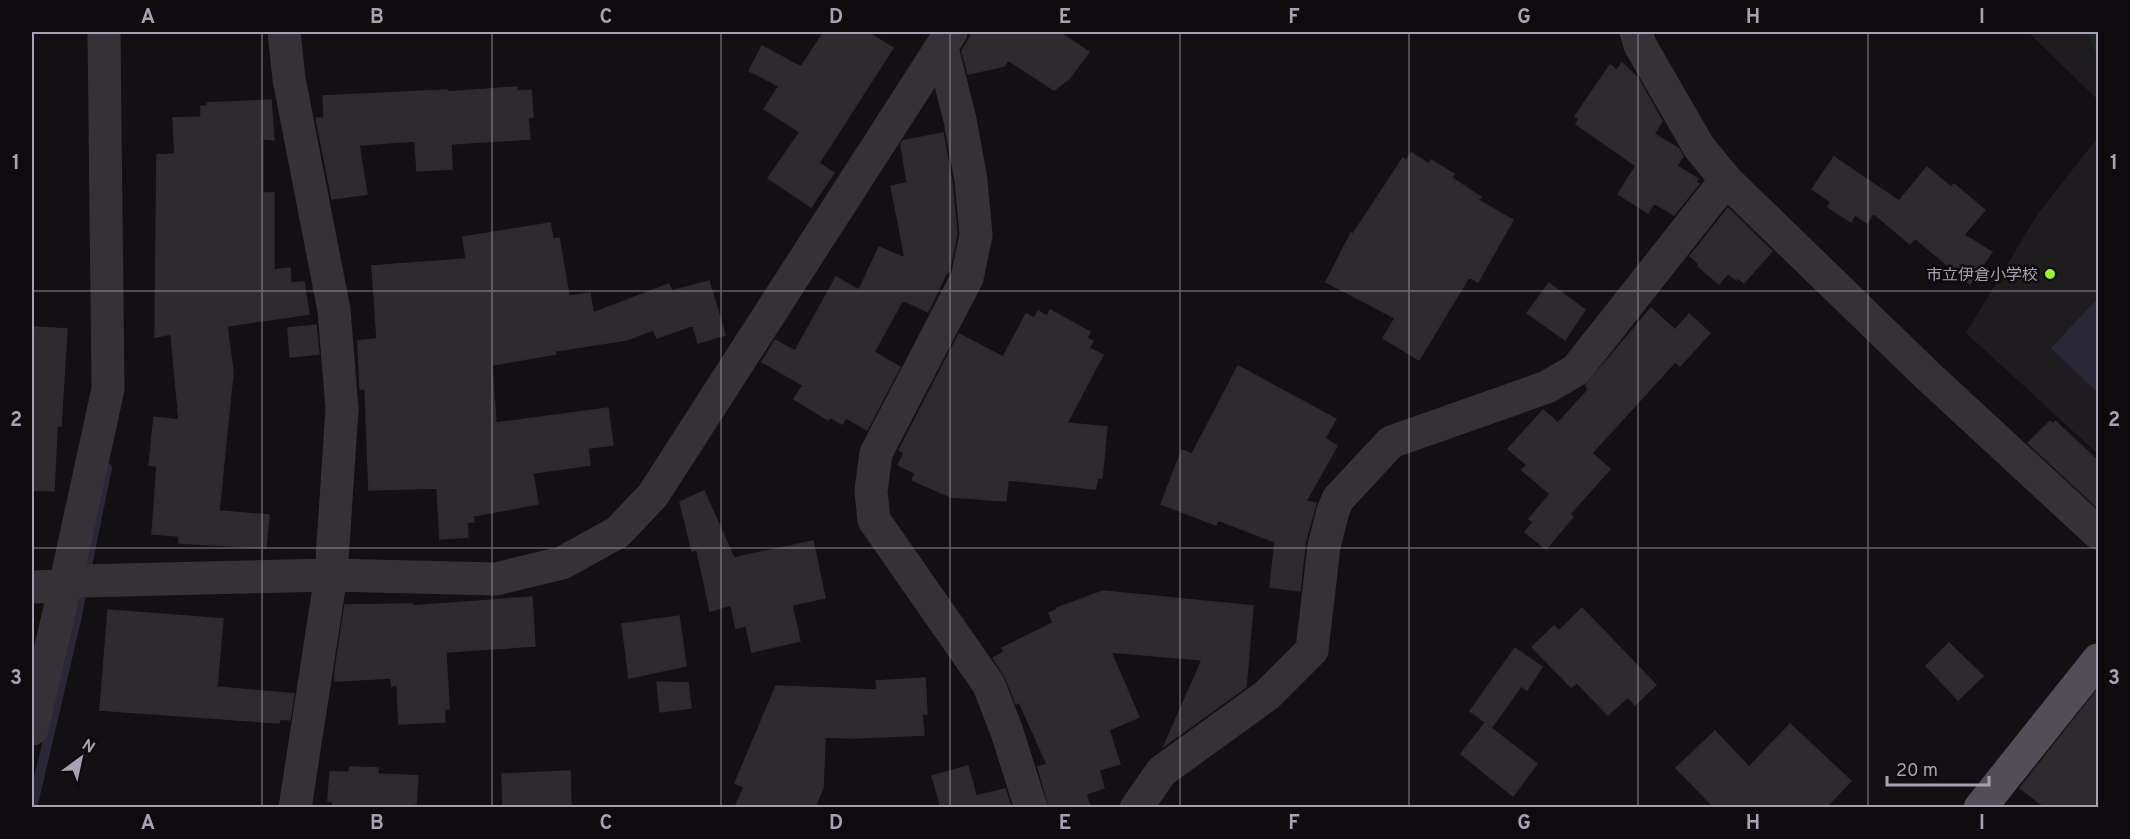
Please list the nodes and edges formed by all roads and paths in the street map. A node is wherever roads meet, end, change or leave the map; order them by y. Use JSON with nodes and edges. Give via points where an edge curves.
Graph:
{"nodes":[{"id":1,"x":104,"y":32,"type":"edge"},
{"id":2,"x":284,"y":32,"type":"edge"},
{"id":3,"x":1636,"y":32,"type":"edge"},
{"id":4,"x":947,"y":40,"type":"edge"},
{"id":5,"x":1726,"y":180,"type":"junction"},
{"id":6,"x":2098,"y":533,"type":"edge"},
{"id":7,"x":331,"y":575,"type":"junction"},
{"id":8,"x":86,"y":583,"type":"junction"},
{"id":9,"x":32,"y":587,"type":"edge"},
{"id":10,"x":2098,"y":660,"type":"edge"},
{"id":11,"x":32,"y":729,"type":"edge"},
{"id":12,"x":295,"y":807,"type":"edge"},
{"id":13,"x":1031,"y":807,"type":"edge"},
{"id":14,"x":1136,"y":807,"type":"edge"},
{"id":15,"x":1980,"y":807,"type":"edge"}],
"edges":[{"from":1,"to":8,"type":"street","via":[[108,389]]},
{"from":2,"to":7,"type":"street","via":[[289,78],[334,310],[342,409]]},
{"from":3,"to":5,"type":"street","via":[[1699,147]]},
{"from":4,"to":7,"type":"street","via":[[653,495],[618,532],[562,563],[496,579]]},
{"from":4,"to":13,"type":"street","via":[[976,235],[968,278],[876,453],[871,491],[874,520],[989,685]]},
{"from":5,"to":6,"type":"street","via":[[1927,375]]},
{"from":5,"to":14,"type":"street","via":[[1576,370],[1547,387],[1391,442],[1369,465],[1338,499],[1333,511],[1324,546],[1312,650],[1267,695],[1162,771]]},
{"from":7,"to":8,"type":"street"},
{"from":7,"to":12,"type":"street"},
{"from":8,"to":9,"type":"street"},
{"from":8,"to":11,"type":"street"},
{"from":10,"to":15,"type":"main road"}]}
